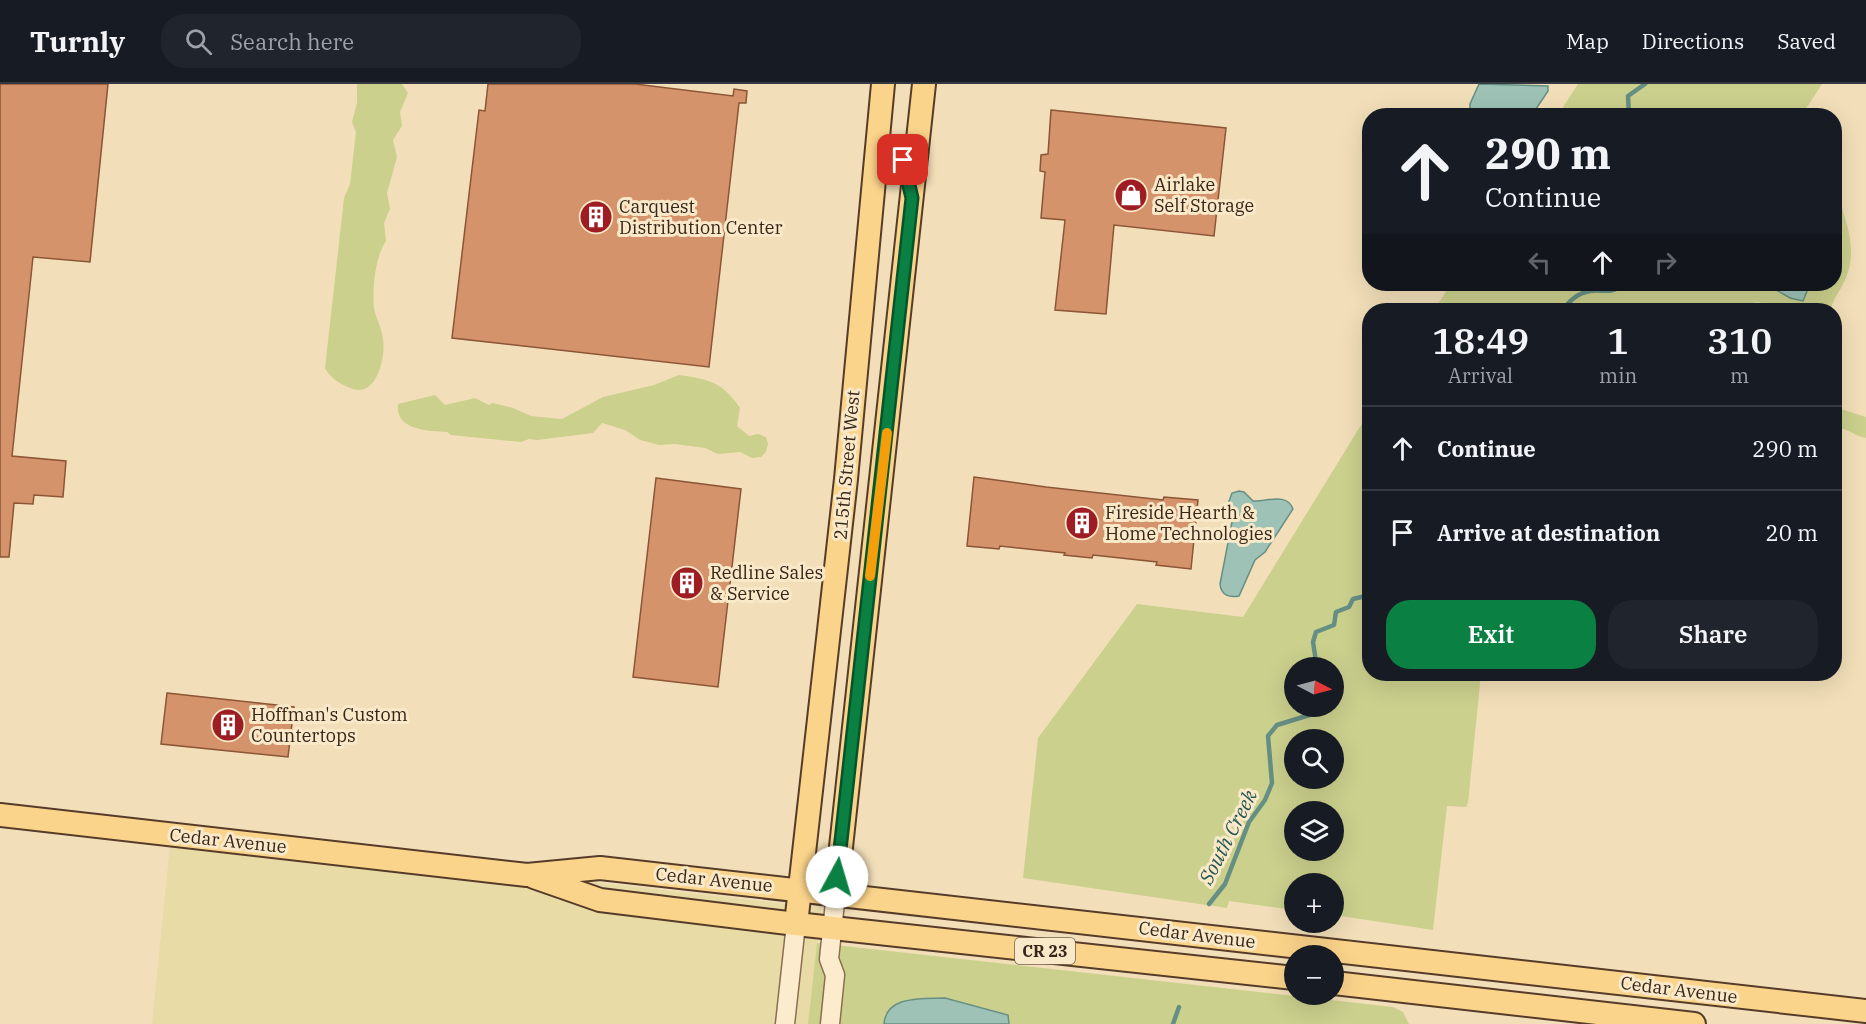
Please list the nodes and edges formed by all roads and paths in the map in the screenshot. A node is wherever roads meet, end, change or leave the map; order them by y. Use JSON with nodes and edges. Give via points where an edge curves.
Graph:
{"nodes":[{"id":1,"x":882,"y":84,"type":"edge"},
{"id":2,"x":909,"y":84,"type":"edge"},
{"id":3,"x":924,"y":84,"type":"edge"},
{"id":4,"x":912,"y":198,"type":"junction"},
{"id":5,"x":0,"y":815,"type":"edge"},
{"id":6,"x":527,"y":875,"type":"junction"},
{"id":7,"x":800,"y":889,"type":"junction"},
{"id":8,"x":836,"y":893,"type":"junction"},
{"id":9,"x":796,"y":924,"type":"junction"},
{"id":10,"x":831,"y":927,"type":"junction"},
{"id":11,"x":1284,"y":977,"type":"edge"},
{"id":12,"x":1344,"y":984,"type":"edge"},
{"id":13,"x":1866,"y":1011,"type":"edge"},
{"id":14,"x":785,"y":1024,"type":"edge"},
{"id":15,"x":830,"y":1024,"type":"edge"},
{"id":16,"x":1694,"y":1024,"type":"edge"}],
"edges":[{"from":1,"to":7,"type":"main road","name":"215th Street West","via":[[846,479]]},
{"from":2,"to":4,"type":"main road","via":[[903,160]]},
{"from":3,"to":4,"type":"main road","name":"215th Street West"},
{"from":4,"to":8,"type":"main road","name":"215th Street West"},
{"from":5,"to":6,"type":"main road","name":"Cedar Avenue","number":"CR 23"},
{"from":6,"to":7,"type":"main road","name":"Cedar Avenue","number":"CR 23","via":[[600,868]]},
{"from":6,"to":9,"type":"main road","name":"Cedar Avenue","number":"CR 23","via":[[600,900]]},
{"from":7,"to":8,"type":"main road","name":"Cedar Avenue","number":"CR 23"},
{"from":7,"to":9,"type":"main road","name":"215th Street West"},
{"from":8,"to":10,"type":"street"},
{"from":8,"to":13,"type":"main road","name":"Cedar Avenue","number":"CR 23"},
{"from":9,"to":10,"type":"main road","name":"Cedar Avenue","number":"CR 23"},
{"from":9,"to":14,"type":"street","name":"215th Street West"},
{"from":10,"to":11,"type":"main road","name":"Cedar Avenue","number":"CR 23"},
{"from":10,"to":15,"type":"street","via":[[829,959],[835,975]]},
{"from":12,"to":16,"type":"main road","name":"Cedar Avenue"}]}
